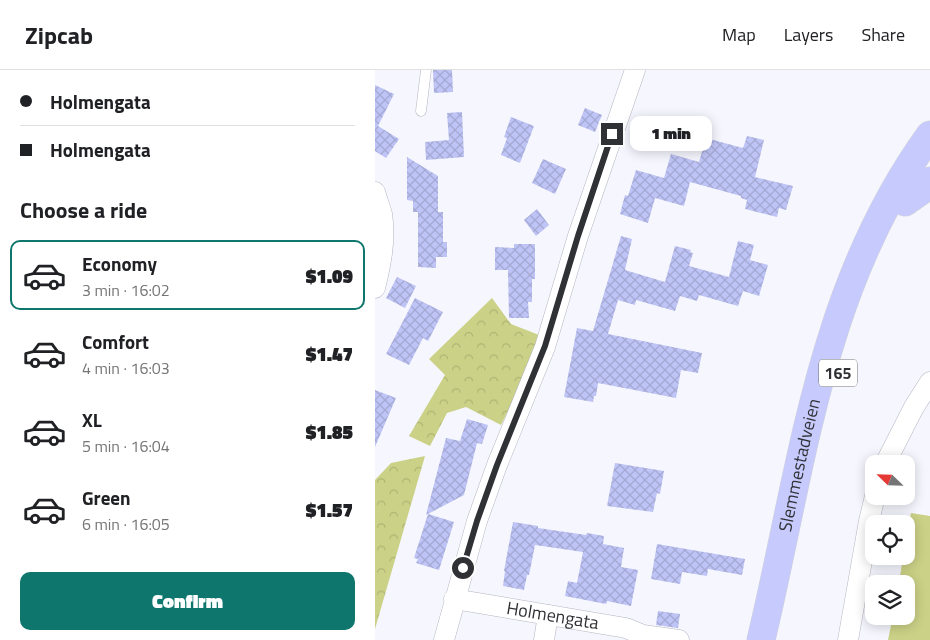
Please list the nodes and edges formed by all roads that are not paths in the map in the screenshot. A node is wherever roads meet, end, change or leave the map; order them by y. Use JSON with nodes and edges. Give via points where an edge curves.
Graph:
{"nodes":[{"id":1,"x":426,"y":70,"type":"edge"},
{"id":2,"x":635,"y":70,"type":"edge"},
{"id":3,"x":421,"y":111,"type":"dead end"},
{"id":4,"x":930,"y":136,"type":"edge"},
{"id":5,"x":930,"y":162,"type":"edge"},
{"id":6,"x":930,"y":181,"type":"edge"},
{"id":7,"x":375,"y":192,"type":"edge"},
{"id":8,"x":905,"y":202,"type":"junction"},
{"id":9,"x":375,"y":288,"type":"edge"},
{"id":10,"x":930,"y":382,"type":"edge"},
{"id":11,"x":890,"y":455,"type":"edge"},
{"id":12,"x":873,"y":505,"type":"edge"},
{"id":13,"x":454,"y":599,"type":"junction"},
{"id":14,"x":548,"y":615,"type":"junction"},
{"id":15,"x":444,"y":640,"type":"edge"},
{"id":16,"x":544,"y":640,"type":"edge"},
{"id":17,"x":679,"y":640,"type":"edge"},
{"id":18,"x":761,"y":640,"type":"edge"},
{"id":19,"x":775,"y":640,"type":"edge"},
{"id":20,"x":849,"y":640,"type":"edge"}],
"edges":[{"from":1,"to":3,"type":"lane"},
{"from":2,"to":13,"type":"street","via":[[578,236],[545,346],[477,521]]},
{"from":4,"to":18,"type":"main road","name":"Slemmestadveien","number":"165","via":[[899,183],[868,240],[835,323],[808,418]]},
{"from":5,"to":8,"type":"main road","name":"Slemmestadveien","number":"165"},
{"from":6,"to":8,"type":"main road","number":"165"},
{"from":7,"to":9,"type":"street","via":[[382,215],[383,239]]},
{"from":8,"to":19,"type":"main road","name":"Slemmestadveien","number":"165","via":[[872,270],[846,344]]},
{"from":10,"to":11,"type":"street"},
{"from":12,"to":20,"type":"street"},
{"from":13,"to":14,"type":"street","name":"Holmengata"},
{"from":13,"to":15,"type":"street"},
{"from":14,"to":16,"type":"street"},
{"from":14,"to":17,"type":"street","name":"Holmengata"}]}
